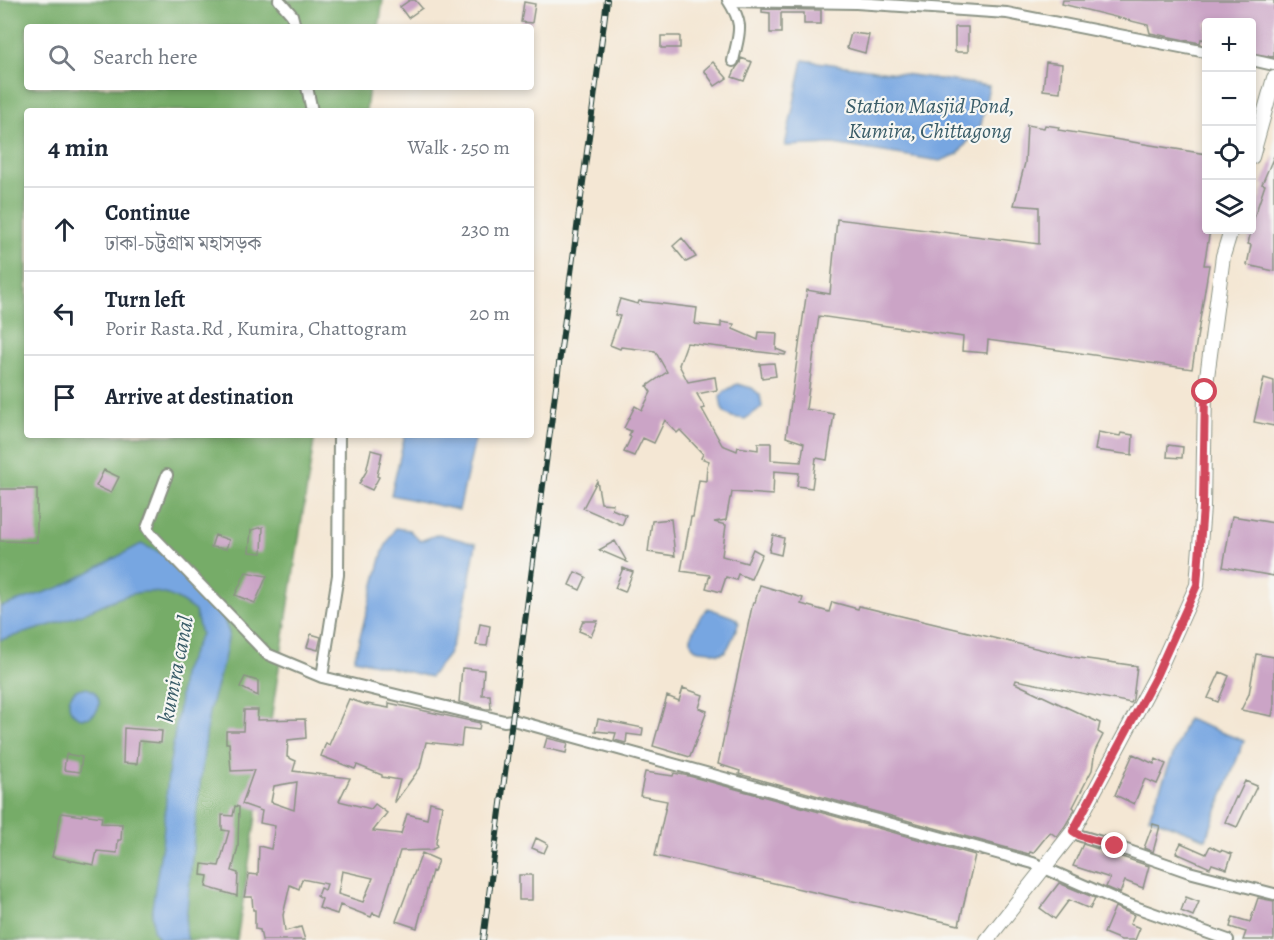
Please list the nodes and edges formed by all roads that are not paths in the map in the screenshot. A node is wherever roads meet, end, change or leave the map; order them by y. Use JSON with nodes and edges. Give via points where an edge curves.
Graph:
{"nodes":[{"id":1,"x":279,"y":0,"type":"edge"},
{"id":2,"x":728,"y":1,"type":"edge"},
{"id":3,"x":294,"y":24,"type":"edge"},
{"id":4,"x":1202,"y":51,"type":"edge"},
{"id":5,"x":733,"y":61,"type":"dead end"},
{"id":6,"x":1256,"y":61,"type":"edge"},
{"id":7,"x":1274,"y":65,"type":"edge"},
{"id":8,"x":1274,"y":78,"type":"edge"},
{"id":9,"x":308,"y":90,"type":"edge"},
{"id":10,"x":311,"y":108,"type":"edge"},
{"id":11,"x":1256,"y":140,"type":"edge"},
{"id":12,"x":1230,"y":234,"type":"edge"},
{"id":13,"x":339,"y":438,"type":"edge"},
{"id":14,"x":167,"y":475,"type":"dead end"},
{"id":15,"x":322,"y":677,"type":"junction"},
{"id":16,"x":1073,"y":831,"type":"junction"},
{"id":17,"x":1044,"y":867,"type":"junction"},
{"id":18,"x":1274,"y":894,"type":"edge"},
{"id":19,"x":987,"y":940,"type":"edge"},
{"id":20,"x":1228,"y":940,"type":"edge"}],
"edges":[{"from":1,"to":3,"type":"street"},
{"from":2,"to":4,"type":"street","via":[[856,3],[1007,13]]},
{"from":2,"to":5,"type":"street","via":[[740,27]]},
{"from":6,"to":7,"type":"street"},
{"from":8,"to":11,"type":"street"},
{"from":9,"to":10,"type":"street"},
{"from":12,"to":16,"type":"street","via":[[1223,256],[1205,392],[1197,585],[1156,676]]},
{"from":13,"to":15,"type":"street","via":[[338,575]]},
{"from":14,"to":15,"type":"street","via":[[147,528],[151,534],[267,654]]},
{"from":15,"to":17,"type":"street","via":[[513,720]]},
{"from":16,"to":17,"type":"street"},
{"from":16,"to":18,"type":"street","via":[[1189,872]]},
{"from":17,"to":19,"type":"street"},
{"from":17,"to":20,"type":"street","via":[[1124,903]]}]}
